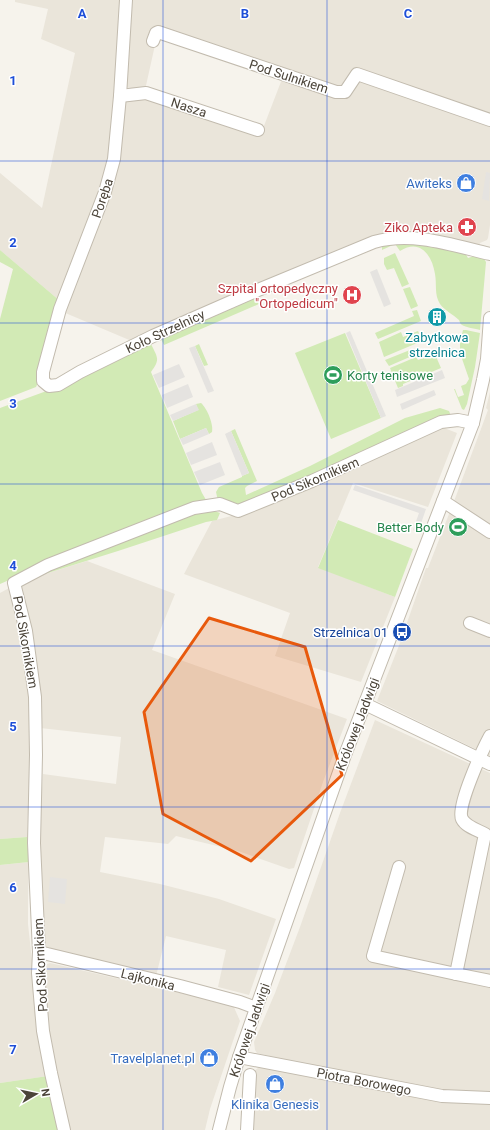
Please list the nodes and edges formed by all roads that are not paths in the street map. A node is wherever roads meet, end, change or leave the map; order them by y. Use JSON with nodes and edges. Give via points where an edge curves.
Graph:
{"nodes":[{"id":1,"x":126,"y":0,"type":"edge"},
{"id":2,"x":153,"y":41,"type":"dead end"},
{"id":3,"x":120,"y":96,"type":"junction"},
{"id":4,"x":490,"y":120,"type":"edge"},
{"id":5,"x":258,"y":130,"type":"dead end"},
{"id":6,"x":490,"y":254,"type":"edge"},
{"id":7,"x":490,"y":318,"type":"edge"},
{"id":8,"x":488,"y":359,"type":"edge"},
{"id":9,"x":49,"y":386,"type":"joint"},
{"id":10,"x":472,"y":422,"type":"junction"},
{"id":11,"x":443,"y":501,"type":"junction"},
{"id":12,"x":490,"y":532,"type":"edge"},
{"id":13,"x":470,"y":623,"type":"dead end"},
{"id":14,"x":490,"y":631,"type":"edge"},
{"id":15,"x":364,"y":704,"type":"junction"},
{"id":16,"x":490,"y":736,"type":"edge"},
{"id":17,"x":479,"y":759,"type":"junction"},
{"id":18,"x":490,"y":764,"type":"edge"},
{"id":19,"x":399,"y":866,"type":"dead end"},
{"id":20,"x":39,"y":952,"type":"junction"},
{"id":21,"x":456,"y":974,"type":"junction"},
{"id":22,"x":490,"y":981,"type":"edge"},
{"id":23,"x":256,"y":1008,"type":"junction"},
{"id":24,"x":239,"y":1057,"type":"junction"},
{"id":25,"x":250,"y":1075,"type":"dead end"},
{"id":26,"x":490,"y":1098,"type":"edge"},
{"id":27,"x":64,"y":1130,"type":"edge"},
{"id":28,"x":219,"y":1130,"type":"edge"},
{"id":29,"x":247,"y":1130,"type":"edge"}],
"edges":[{"from":1,"to":3,"type":"street","name":"Poręba"},
{"from":2,"to":4,"type":"street","name":"Pod Sulnikiem","via":[[158,32],[336,92],[345,92],[357,74]]},
{"from":3,"to":5,"type":"street","name":"Nasza","via":[[146,92]]},
{"from":3,"to":9,"type":"street","name":"Poręba","via":[[114,159],[106,192],[60,309],[42,372],[43,381]]},
{"from":6,"to":9,"type":"street","name":"Koło Strzelnicy","via":[[429,240],[387,238],[258,290],[160,333],[58,385]]},
{"from":7,"to":8,"type":"street","name":"Królowej Jadwigi"},
{"from":8,"to":10,"type":"street","name":"Królowej Jadwigi"},
{"from":10,"to":11,"type":"street","name":"Królowej Jadwigi"},
{"from":10,"to":20,"type":"street","name":"Pod Sikornikiem","via":[[441,422],[312,481],[238,511],[220,504],[194,508],[48,565],[14,583],[26,632],[36,697],[34,843]]},
{"from":11,"to":12,"type":"street"},
{"from":11,"to":15,"type":"street","name":"Królowej Jadwigi"},
{"from":13,"to":14,"type":"street"},
{"from":15,"to":17,"type":"street"},
{"from":15,"to":23,"type":"street","name":"Królowej Jadwigi"},
{"from":16,"to":17,"type":"street"},
{"from":17,"to":18,"type":"street"},
{"from":17,"to":21,"type":"street","via":[[460,813],[465,824],[485,834]]},
{"from":19,"to":21,"type":"street","via":[[373,956]]},
{"from":20,"to":23,"type":"street","name":"Lajkonika","via":[[188,988]]},
{"from":20,"to":27,"type":"street","name":"Pod Sikornikiem","via":[[38,973],[43,1030]]},
{"from":21,"to":22,"type":"street"},
{"from":23,"to":24,"type":"street","name":"Królowej Jadwigi"},
{"from":24,"to":26,"type":"street","name":"Piotra Borowego","via":[[442,1096]]},
{"from":24,"to":28,"type":"street","name":"Królowej Jadwigi"},
{"from":25,"to":29,"type":"street"}]}
